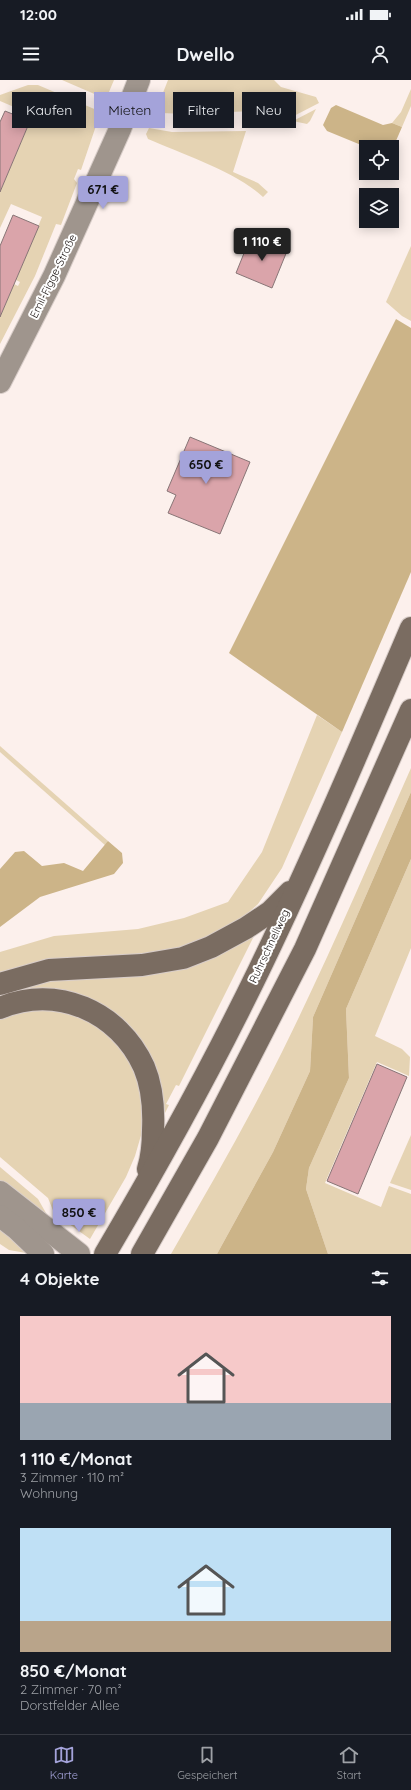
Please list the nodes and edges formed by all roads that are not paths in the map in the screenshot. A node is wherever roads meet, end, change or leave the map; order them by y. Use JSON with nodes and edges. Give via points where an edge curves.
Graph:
{"nodes":[{"id":1,"x":139,"y":80,"type":"edge"},
{"id":2,"x":0,"y":382,"type":"edge"},
{"id":3,"x":411,"y":628,"type":"edge"},
{"id":4,"x":411,"y":710,"type":"edge"},
{"id":5,"x":311,"y":858,"type":"junction"},
{"id":6,"x":0,"y":984,"type":"edge"},
{"id":7,"x":0,"y":1008,"type":"edge"},
{"id":8,"x":0,"y":1192,"type":"edge"},
{"id":9,"x":136,"y":1201,"type":"junction"},
{"id":10,"x":0,"y":1216,"type":"edge"},
{"id":11,"x":43,"y":1254,"type":"edge"},
{"id":12,"x":79,"y":1254,"type":"edge"},
{"id":13,"x":105,"y":1254,"type":"edge"},
{"id":14,"x":142,"y":1254,"type":"edge"}],
"edges":[{"from":1,"to":2,"type":"street","name":"Emil-Figge-Straße","via":[[120,129],[54,276]]},
{"from":3,"to":5,"type":"highway","name":"Ruhrschnellweg"},
{"from":4,"to":14,"type":"highway","via":[[305,949],[208,1138]]},
{"from":5,"to":6,"type":"highway","via":[[294,886],[270,912],[227,940],[198,953],[163,963],[49,970]]},
{"from":5,"to":9,"type":"highway","name":"Ruhrschnellweg","via":[[213,1060]]},
{"from":7,"to":9,"type":"highway","via":[[34,999],[59,1000],[82,1006],[110,1022],[136,1052],[145,1068],[150,1087],[153,1123],[149,1166]]},
{"from":8,"to":12,"type":"street"},
{"from":9,"to":13,"type":"highway","name":"Ruhrschnellweg"},
{"from":10,"to":11,"type":"street"}]}
